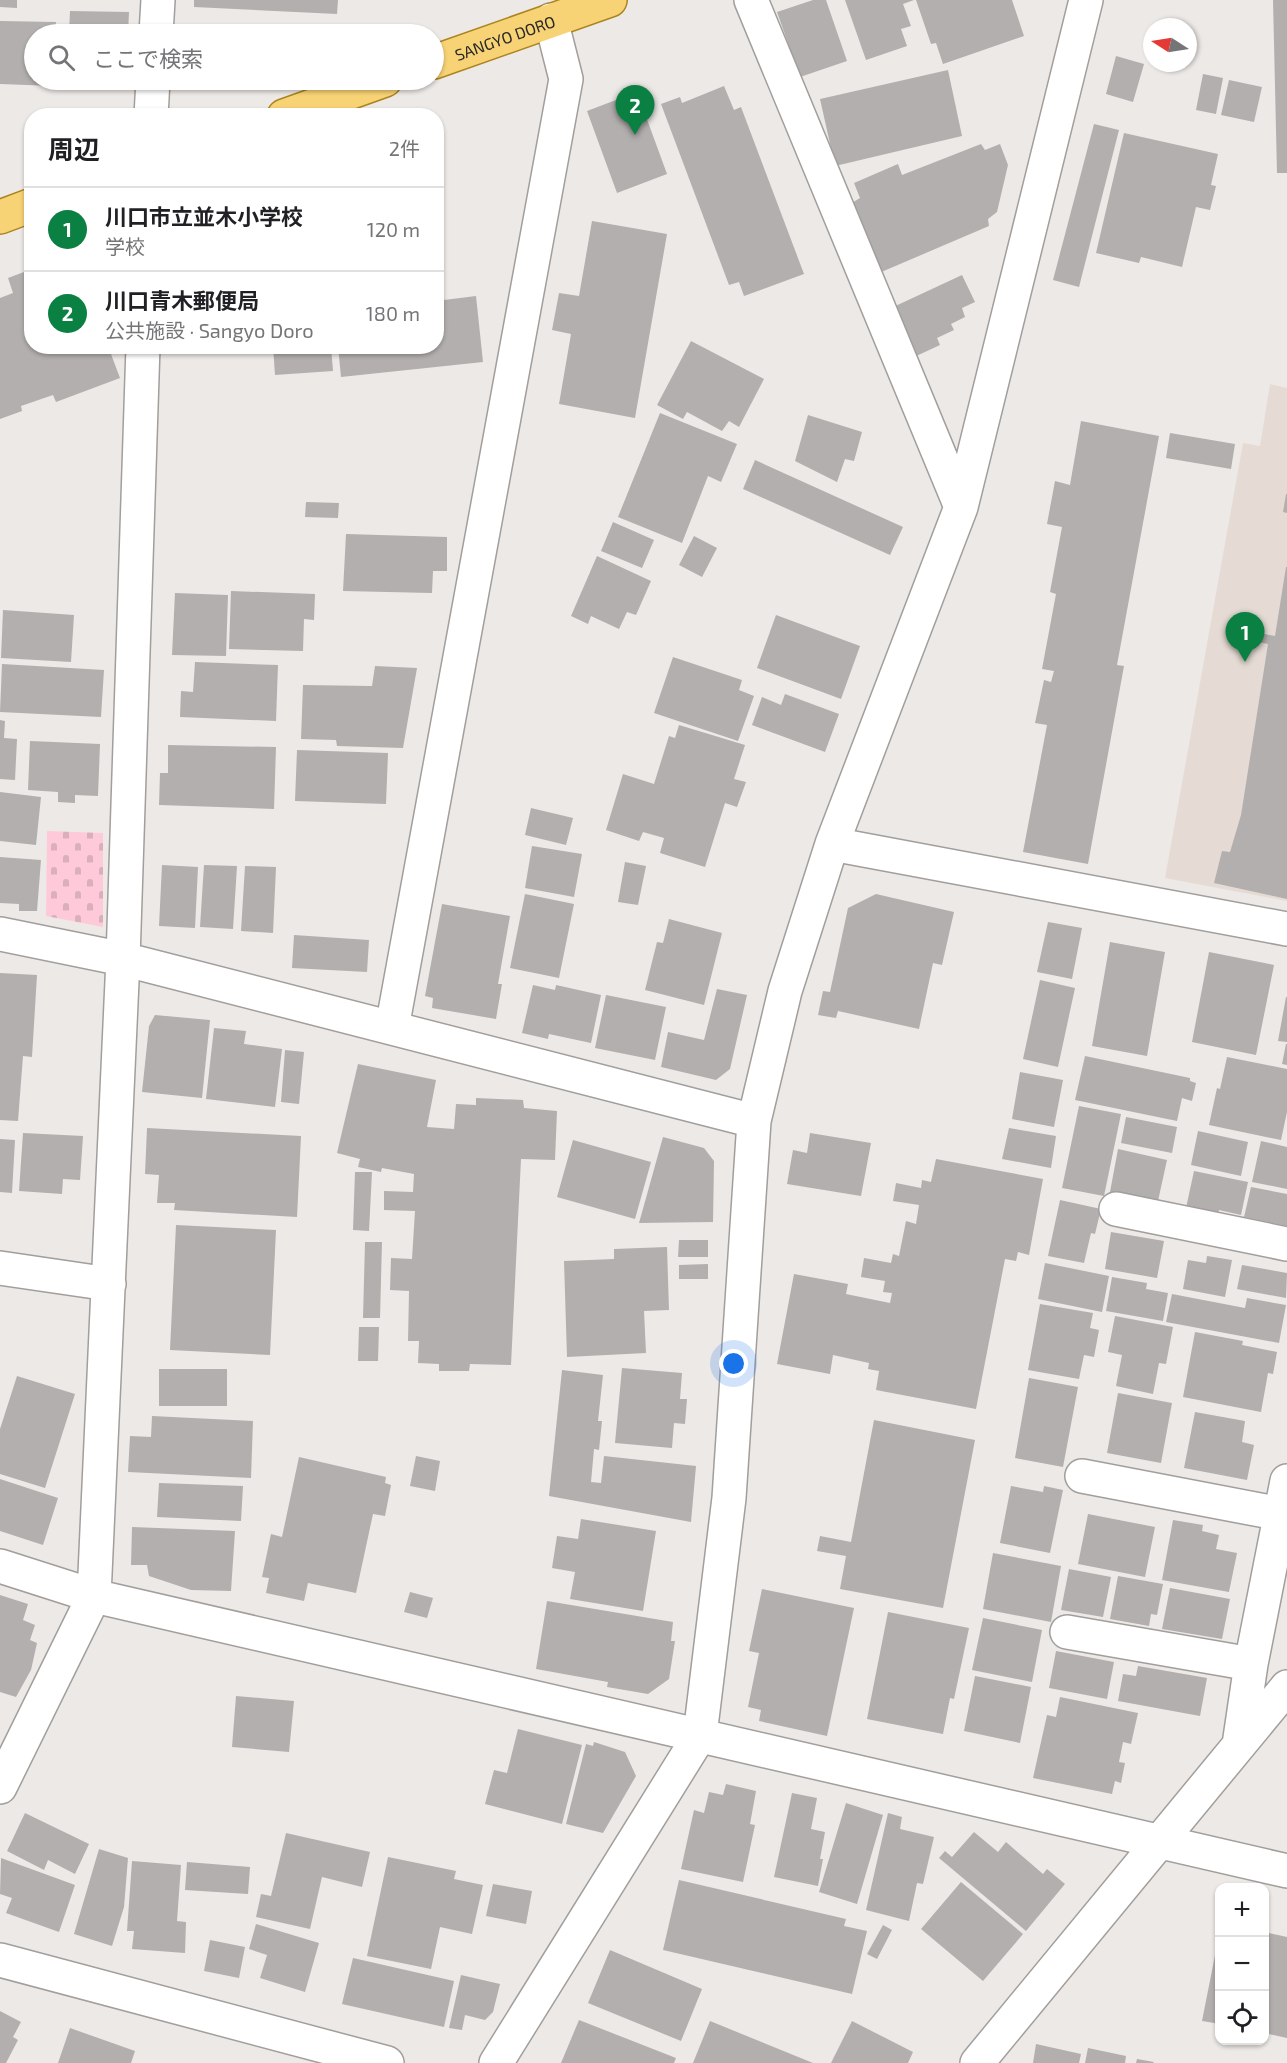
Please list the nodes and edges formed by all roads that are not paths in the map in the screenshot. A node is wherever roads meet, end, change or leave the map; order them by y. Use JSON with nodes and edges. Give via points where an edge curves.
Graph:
{"nodes":[{"id":1,"x":158,"y":0,"type":"edge"},
{"id":2,"x":610,"y":0,"type":"edge"},
{"id":3,"x":751,"y":0,"type":"edge"},
{"id":4,"x":1086,"y":0,"type":"edge"},
{"id":5,"x":551,"y":20,"type":"junction"},
{"id":6,"x":157,"y":24,"type":"edge"},
{"id":7,"x":444,"y":58,"type":"edge"},
{"id":8,"x":152,"y":90,"type":"edge"},
{"id":9,"x":357,"y":90,"type":"edge"},
{"id":10,"x":151,"y":108,"type":"edge"},
{"id":11,"x":306,"y":108,"type":"edge"},
{"id":12,"x":24,"y":209,"type":"edge"},
{"id":13,"x":0,"y":217,"type":"edge"},
{"id":14,"x":143,"y":354,"type":"edge"},
{"id":15,"x":961,"y":507,"type":"junction"},
{"id":16,"x":832,"y":844,"type":"junction"},
{"id":17,"x":1287,"y":929,"type":"edge"},
{"id":18,"x":0,"y":934,"type":"edge"},
{"id":19,"x":123,"y":959,"type":"junction"},
{"id":20,"x":392,"y":1028,"type":"junction"},
{"id":21,"x":754,"y":1121,"type":"junction"},
{"id":22,"x":1116,"y":1209,"type":"dead end"},
{"id":23,"x":1287,"y":1244,"type":"edge"},
{"id":24,"x":0,"y":1268,"type":"edge"},
{"id":25,"x":109,"y":1284,"type":"junction"},
{"id":26,"x":1082,"y":1476,"type":"dead end"},
{"id":27,"x":1287,"y":1481,"type":"edge"},
{"id":28,"x":1281,"y":1514,"type":"junction"},
{"id":29,"x":0,"y":1566,"type":"edge"},
{"id":30,"x":94,"y":1596,"type":"junction"},
{"id":31,"x":1067,"y":1632,"type":"dead end"},
{"id":32,"x":1251,"y":1664,"type":"junction"},
{"id":33,"x":1287,"y":1687,"type":"edge"},
{"id":34,"x":700,"y":1735,"type":"junction"},
{"id":35,"x":1239,"y":1744,"type":"junction"},
{"id":36,"x":0,"y":1787,"type":"edge"},
{"id":37,"x":1160,"y":1843,"type":"junction"},
{"id":38,"x":1287,"y":1871,"type":"edge"},
{"id":39,"x":0,"y":1960,"type":"edge"},
{"id":40,"x":387,"y":2063,"type":"edge"},
{"id":41,"x":496,"y":2063,"type":"edge"},
{"id":42,"x":977,"y":2063,"type":"edge"}],
"edges":[{"from":1,"to":6,"type":"street"},
{"from":2,"to":5,"type":"main road","name":"SANGYO DORO"},
{"from":3,"to":15,"type":"street"},
{"from":4,"to":15,"type":"street"},
{"from":5,"to":7,"type":"main road","name":"SANGYO DORO"},
{"from":5,"to":20,"type":"street","via":[[566,79]]},
{"from":8,"to":10,"type":"street"},
{"from":9,"to":11,"type":"main road"},
{"from":12,"to":13,"type":"main road"},
{"from":14,"to":19,"type":"street"},
{"from":15,"to":16,"type":"street"},
{"from":16,"to":17,"type":"street"},
{"from":16,"to":21,"type":"street","via":[[785,991]]},
{"from":18,"to":19,"type":"street"},
{"from":19,"to":20,"type":"street"},
{"from":19,"to":25,"type":"street"},
{"from":20,"to":21,"type":"street"},
{"from":21,"to":34,"type":"street","via":[[729,1498]]},
{"from":22,"to":23,"type":"street"},
{"from":24,"to":25,"type":"street"},
{"from":25,"to":30,"type":"street"},
{"from":26,"to":28,"type":"street"},
{"from":27,"to":28,"type":"street"},
{"from":28,"to":32,"type":"street"},
{"from":29,"to":30,"type":"street"},
{"from":30,"to":34,"type":"street"},
{"from":30,"to":36,"type":"street"},
{"from":31,"to":32,"type":"street"},
{"from":32,"to":35,"type":"street"},
{"from":33,"to":35,"type":"street"},
{"from":34,"to":37,"type":"street"},
{"from":34,"to":41,"type":"street"},
{"from":35,"to":37,"type":"street"},
{"from":37,"to":38,"type":"street"},
{"from":37,"to":42,"type":"street"},
{"from":39,"to":40,"type":"street"}]}
